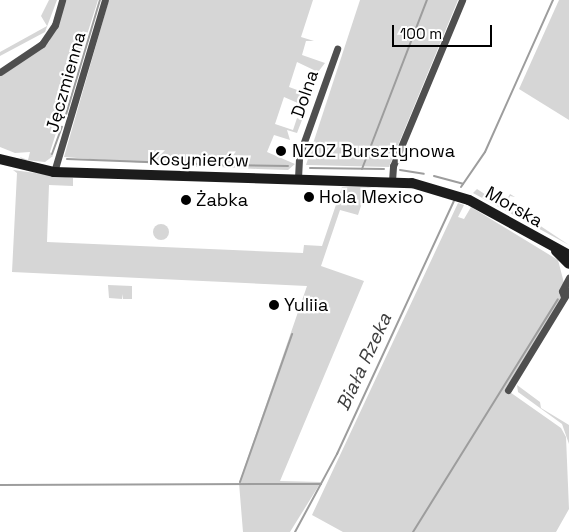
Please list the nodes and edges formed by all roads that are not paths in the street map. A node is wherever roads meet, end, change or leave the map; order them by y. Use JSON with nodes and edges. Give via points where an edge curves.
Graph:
{"nodes":[{"id":1,"x":62,"y":0,"type":"edge"},
{"id":2,"x":105,"y":0,"type":"edge"},
{"id":3,"x":462,"y":0,"type":"edge"},
{"id":4,"x":337,"y":49,"type":"dead end"},
{"id":5,"x":0,"y":72,"type":"edge"},
{"id":6,"x":0,"y":159,"type":"edge"},
{"id":7,"x":54,"y":172,"type":"junction"},
{"id":8,"x":298,"y":178,"type":"junction"},
{"id":9,"x":392,"y":181,"type":"junction"},
{"id":10,"x":457,"y":195,"type":"joint"},
{"id":11,"x":553,"y":249,"type":"junction"},
{"id":12,"x":569,"y":255,"type":"edge"},
{"id":13,"x":569,"y":264,"type":"edge"},
{"id":14,"x":569,"y":278,"type":"edge"},
{"id":15,"x":565,"y":294,"type":"edge"},
{"id":16,"x":508,"y":390,"type":"dead end"}],
"edges":[{"from":1,"to":5,"type":"street","via":[[55,25],[42,44]]},
{"from":2,"to":7,"type":"street","name":"Jęczmienna"},
{"from":3,"to":9,"type":"street","via":[[393,166]]},
{"from":4,"to":8,"type":"street","name":"Dolna","via":[[299,156]]},
{"from":6,"to":7,"type":"main road","name":"Kosynierów"},
{"from":7,"to":8,"type":"main road","name":"Kosynierów"},
{"from":8,"to":9,"type":"main road","name":"Kosynierów"},
{"from":9,"to":10,"type":"main road","name":"Kosynierów"},
{"from":10,"to":11,"type":"main road","name":"Morska"},
{"from":11,"to":12,"type":"main road","name":"Morska"},
{"from":11,"to":13,"type":"main road","name":"Morska"},
{"from":14,"to":15,"type":"street"},
{"from":15,"to":16,"type":"street"}]}
